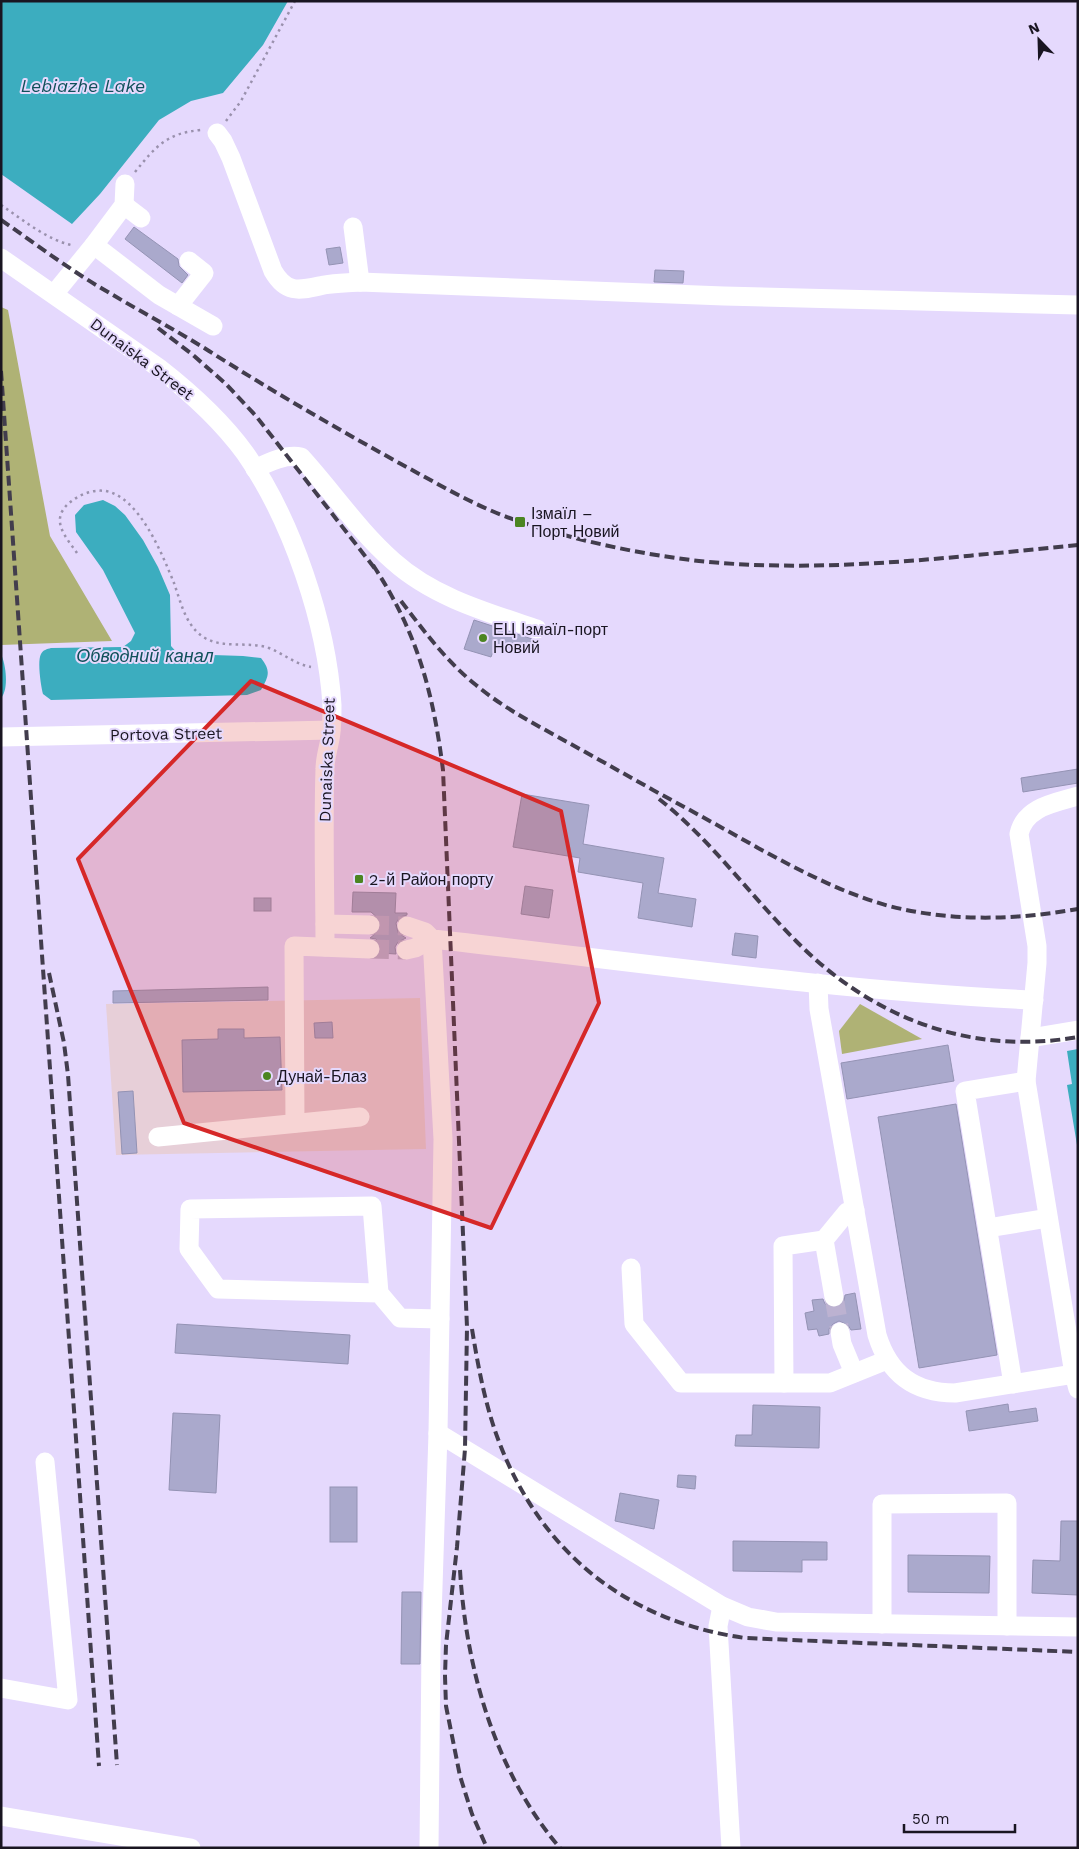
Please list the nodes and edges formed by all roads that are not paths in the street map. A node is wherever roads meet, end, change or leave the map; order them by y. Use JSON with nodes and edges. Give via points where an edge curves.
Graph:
{"nodes":[{"id":1,"x":217,"y":133,"type":"road end"},
{"id":2,"x":125,"y":184,"type":"road end"},
{"id":3,"x":124,"y":205,"type":"junction"},
{"id":4,"x":141,"y":218,"type":"dead end"},
{"id":5,"x":353,"y":227,"type":"dead end"},
{"id":6,"x":94,"y":246,"type":"junction"},
{"id":7,"x":1,"y":258,"type":"edge"},
{"id":8,"x":189,"y":261,"type":"dead end"},
{"id":9,"x":360,"y":282,"type":"junction"},
{"id":10,"x":54,"y":294,"type":"junction"},
{"id":11,"x":178,"y":306,"type":"junction"},
{"id":12,"x":1078,"y":306,"type":"edge"},
{"id":13,"x":212,"y":326,"type":"dead end"},
{"id":14,"x":255,"y":469,"type":"junction"},
{"id":15,"x":537,"y":629,"type":"dead end"},
{"id":16,"x":332,"y":730,"type":"junction"},
{"id":17,"x":1,"y":737,"type":"edge"},
{"id":18,"x":1078,"y":796,"type":"edge"},
{"id":19,"x":325,"y":924,"type":"junction"},
{"id":20,"x":370,"y":925,"type":"tunnel mouth"},
{"id":21,"x":407,"y":926,"type":"tunnel mouth"},
{"id":22,"x":432,"y":939,"type":"junction"},
{"id":23,"x":325,"y":947,"type":"junction"},
{"id":24,"x":370,"y":949,"type":"tunnel mouth"},
{"id":25,"x":406,"y":950,"type":"tunnel mouth"},
{"id":26,"x":818,"y":983,"type":"junction"},
{"id":27,"x":1034,"y":1000,"type":"junction"},
{"id":28,"x":1078,"y":1030,"type":"edge"},
{"id":29,"x":1030,"y":1038,"type":"junction"},
{"id":30,"x":1026,"y":1081,"type":"junction"},
{"id":31,"x":360,"y":1117,"type":"dead end"},
{"id":32,"x":295,"y":1123,"type":"junction"},
{"id":33,"x":158,"y":1137,"type":"dead end"},
{"id":34,"x":855,"y":1210,"type":"junction"},
{"id":35,"x":1048,"y":1218,"type":"junction"},
{"id":36,"x":988,"y":1228,"type":"junction"},
{"id":37,"x":824,"y":1240,"type":"junction"},
{"id":38,"x":631,"y":1268,"type":"dead end"},
{"id":39,"x":379,"y":1293,"type":"junction"},
{"id":40,"x":834,"y":1297,"type":"tunnel mouth"},
{"id":41,"x":440,"y":1319,"type":"junction"},
{"id":42,"x":840,"y":1332,"type":"tunnel mouth"},
{"id":43,"x":887,"y":1360,"type":"junction"},
{"id":44,"x":854,"y":1373,"type":"junction"},
{"id":45,"x":1076,"y":1382,"type":"edge"},
{"id":46,"x":784,"y":1383,"type":"junction"},
{"id":47,"x":1013,"y":1384,"type":"junction"},
{"id":48,"x":438,"y":1433,"type":"junction"},
{"id":49,"x":45,"y":1462,"type":"dead end"},
{"id":50,"x":722,"y":1606,"type":"junction"},
{"id":51,"x":882,"y":1624,"type":"junction"},
{"id":52,"x":1007,"y":1626,"type":"junction"},
{"id":53,"x":1078,"y":1627,"type":"edge"},
{"id":54,"x":1,"y":1688,"type":"edge"},
{"id":55,"x":1,"y":1816,"type":"edge"},
{"id":56,"x":191,"y":1848,"type":"edge"},
{"id":57,"x":429,"y":1848,"type":"edge"},
{"id":58,"x":731,"y":1848,"type":"edge"}],
"edges":[{"from":1,"to":9,"type":"street","via":[[231,158],[278,280],[297,290]]},
{"from":2,"to":3,"type":"street"},
{"from":3,"to":4,"type":"street"},
{"from":3,"to":6,"type":"street"},
{"from":5,"to":9,"type":"street"},
{"from":6,"to":10,"type":"street"},
{"from":6,"to":11,"type":"street","via":[[159,296]]},
{"from":7,"to":10,"type":"street","name":"Dunaiska Street"},
{"from":8,"to":11,"type":"street","via":[[204,273]]},
{"from":9,"to":12,"type":"street"},
{"from":10,"to":14,"type":"street","name":"Dunaiska Street","via":[[183,387],[226,430]]},
{"from":11,"to":13,"type":"street"},
{"from":14,"to":15,"type":"street","via":[[282,458],[301,457],[393,562],[425,585],[461,603]]},
{"from":14,"to":16,"type":"street","name":"Dunaiska Street","via":[[276,505],[301,567],[320,631],[332,705]]},
{"from":16,"to":17,"type":"street","name":"Portova Street"},
{"from":16,"to":19,"type":"street","name":"Dunaiska Street","via":[[325,767]]},
{"from":18,"to":27,"type":"street","via":[[1032,812],[1025,818],[1019,834],[1036,946]]},
{"from":19,"to":20,"type":"street"},
{"from":19,"to":23,"type":"street","name":"Dunaiska Street"},
{"from":21,"to":22,"type":"street","via":[[425,932]]},
{"from":22,"to":25,"type":"street"},
{"from":22,"to":26,"type":"street"},
{"from":22,"to":41,"type":"street","via":[[443,1139]]},
{"from":23,"to":24,"type":"street"},
{"from":23,"to":32,"type":"street","via":[[294,946]]},
{"from":26,"to":27,"type":"street"},
{"from":26,"to":34,"type":"street","via":[[819,1009]]},
{"from":27,"to":29,"type":"street"},
{"from":28,"to":29,"type":"street"},
{"from":29,"to":30,"type":"street"},
{"from":30,"to":35,"type":"street"},
{"from":30,"to":36,"type":"street","via":[[965,1091]]},
{"from":31,"to":32,"type":"street"},
{"from":32,"to":33,"type":"street"},
{"from":34,"to":37,"type":"street","via":[[847,1212]]},
{"from":34,"to":43,"type":"street","via":[[877,1335]]},
{"from":35,"to":36,"type":"street"},
{"from":35,"to":45,"type":"street"},
{"from":36,"to":47,"type":"street"},
{"from":37,"to":40,"type":"street"},
{"from":37,"to":46,"type":"street","via":[[783,1246]]},
{"from":38,"to":46,"type":"street","via":[[634,1324],[681,1383]]},
{"from":39,"to":39,"type":"street","via":[[372,1206],[190,1209],[189,1249],[218,1289]]},
{"from":39,"to":41,"type":"street","via":[[400,1318]]},
{"from":41,"to":48,"type":"street"},
{"from":42,"to":44,"type":"street"},
{"from":43,"to":44,"type":"street"},
{"from":43,"to":47,"type":"street","via":[[906,1380],[929,1391],[955,1393]]},
{"from":44,"to":46,"type":"street","via":[[830,1383]]},
{"from":45,"to":47,"type":"street"},
{"from":48,"to":50,"type":"street"},
{"from":48,"to":57,"type":"street"},
{"from":49,"to":54,"type":"street","via":[[68,1700]]},
{"from":50,"to":51,"type":"street","via":[[762,1621]]},
{"from":50,"to":58,"type":"street","via":[[719,1634]]},
{"from":51,"to":52,"type":"street"},
{"from":51,"to":52,"type":"street","via":[[882,1504],[1007,1503]]},
{"from":52,"to":53,"type":"street"},
{"from":55,"to":56,"type":"street"}]}
